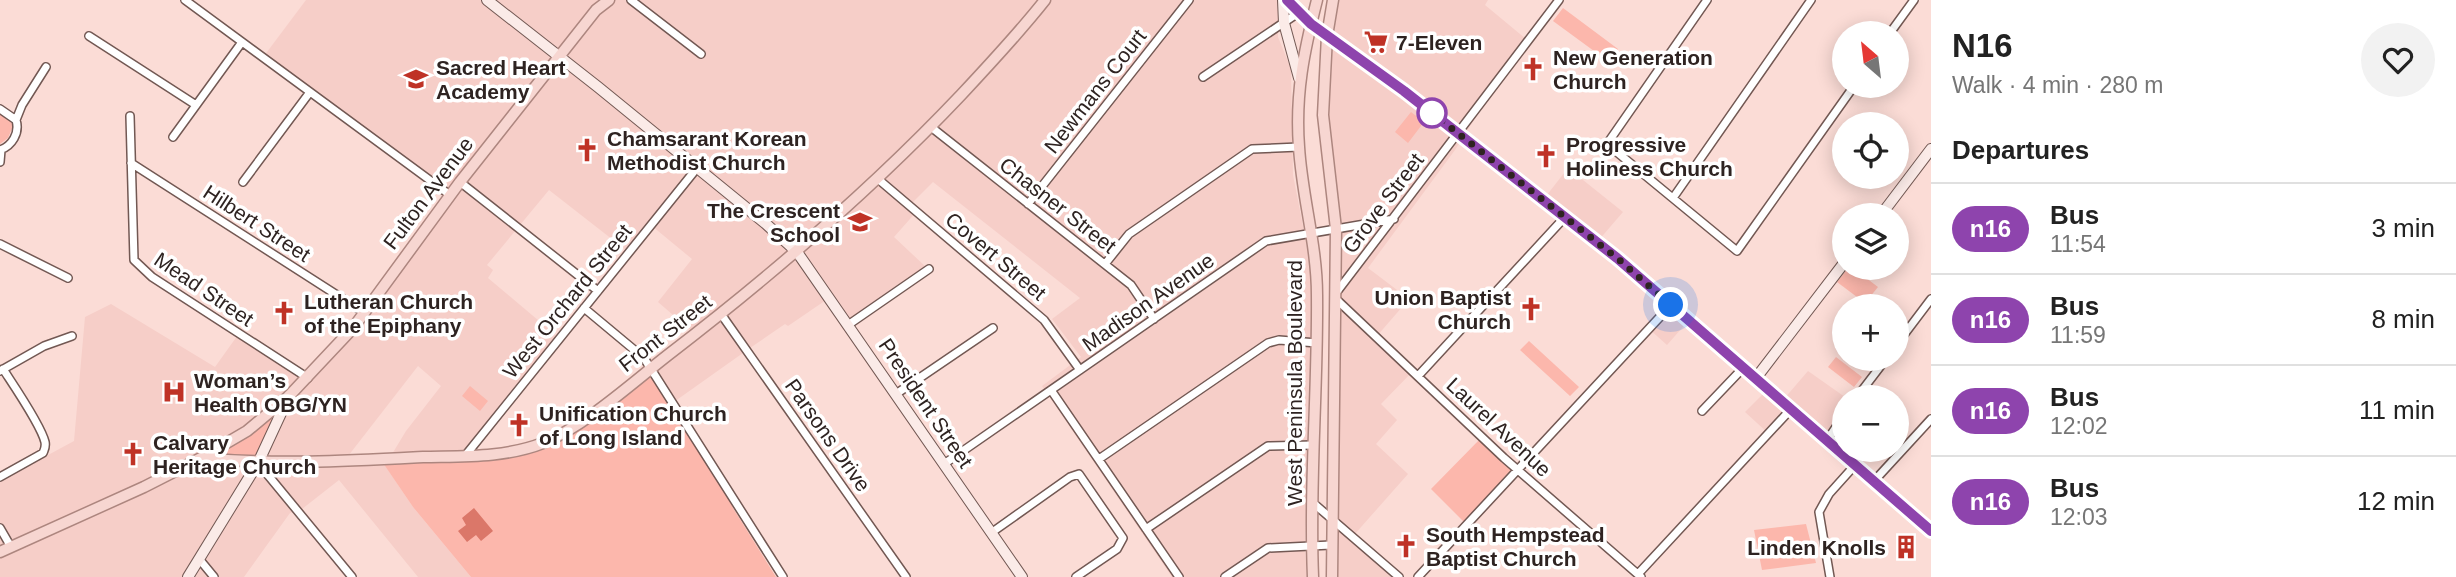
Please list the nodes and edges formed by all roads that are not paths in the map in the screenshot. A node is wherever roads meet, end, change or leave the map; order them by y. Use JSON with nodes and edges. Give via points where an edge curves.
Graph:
{"nodes":[{"id":1,"x":185,"y":0,"type":"edge"},
{"id":2,"x":486,"y":0,"type":"edge"},
{"id":3,"x":609,"y":0,"type":"edge"},
{"id":4,"x":631,"y":0,"type":"edge"},
{"id":5,"x":1045,"y":0,"type":"edge"},
{"id":6,"x":1189,"y":0,"type":"edge"},
{"id":7,"x":1285,"y":0,"type":"edge"},
{"id":8,"x":1317,"y":0,"type":"edge"},
{"id":9,"x":1333,"y":0,"type":"edge"},
{"id":10,"x":1559,"y":0,"type":"edge"},
{"id":11,"x":1707,"y":0,"type":"edge"},
{"id":12,"x":1811,"y":0,"type":"edge"},
{"id":13,"x":1914,"y":0,"type":"edge"},
{"id":14,"x":597,"y":5,"type":"edge"},
{"id":15,"x":1298,"y":13,"type":"junction"},
{"id":16,"x":1899,"y":21,"type":"edge"},
{"id":17,"x":1284,"y":23,"type":"junction"},
{"id":18,"x":1311,"y":24,"type":"junction"},
{"id":19,"x":89,"y":36,"type":"dead end"},
{"id":20,"x":1327,"y":36,"type":"junction"},
{"id":21,"x":242,"y":42,"type":"junction"},
{"id":22,"x":701,"y":54,"type":"dead end"},
{"id":23,"x":559,"y":56,"type":"junction"},
{"id":24,"x":46,"y":67,"type":"dead end"},
{"id":25,"x":1203,"y":77,"type":"dead end"},
{"id":26,"x":1299,"y":78,"type":"junction"},
{"id":27,"x":310,"y":92,"type":"junction"},
{"id":28,"x":1845,"y":98,"type":"edge"},
{"id":29,"x":196,"y":105,"type":"junction"},
{"id":30,"x":0,"y":109,"type":"edge"},
{"id":31,"x":130,"y":116,"type":"dead end"},
{"id":32,"x":16,"y":120,"type":"junction"},
{"id":33,"x":931,"y":127,"type":"junction"},
{"id":34,"x":1458,"y":133,"type":"junction"},
{"id":35,"x":173,"y":137,"type":"dead end"},
{"id":36,"x":1299,"y":147,"type":"junction"},
{"id":37,"x":1931,"y":149,"type":"edge"},
{"id":38,"x":1,"y":150,"type":"edge"},
{"id":39,"x":0,"y":162,"type":"edge"},
{"id":40,"x":131,"y":163,"type":"junction"},
{"id":41,"x":697,"y":168,"type":"junction"},
{"id":42,"x":878,"y":178,"type":"junction"},
{"id":43,"x":243,"y":182,"type":"dead end"},
{"id":44,"x":460,"y":182,"type":"junction"},
{"id":45,"x":450,"y":195,"type":"junction"},
{"id":46,"x":1673,"y":198,"type":"junction"},
{"id":47,"x":1890,"y":203,"type":"edge"},
{"id":48,"x":1028,"y":204,"type":"junction"},
{"id":49,"x":1565,"y":217,"type":"junction"},
{"id":50,"x":1394,"y":219,"type":"junction"},
{"id":51,"x":1336,"y":229,"type":"junction"},
{"id":52,"x":1312,"y":233,"type":"junction"},
{"id":53,"x":0,"y":244,"type":"edge"},
{"id":54,"x":797,"y":252,"type":"junction"},
{"id":55,"x":1105,"y":264,"type":"junction"},
{"id":56,"x":929,"y":269,"type":"dead end"},
{"id":57,"x":68,"y":278,"type":"dead end"},
{"id":58,"x":1832,"y":279,"type":"edge"},
{"id":59,"x":598,"y":291,"type":"junction"},
{"id":60,"x":1336,"y":296,"type":"junction"},
{"id":61,"x":1931,"y":299,"type":"edge"},
{"id":62,"x":1671,"y":305,"type":"junction"},
{"id":63,"x":584,"y":308,"type":"junction"},
{"id":64,"x":365,"y":313,"type":"junction"},
{"id":65,"x":722,"y":314,"type":"junction"},
{"id":66,"x":1154,"y":319,"type":"junction"},
{"id":67,"x":848,"y":325,"type":"junction"},
{"id":68,"x":993,"y":328,"type":"dead end"},
{"id":69,"x":1909,"y":328,"type":"edge"},
{"id":70,"x":72,"y":336,"type":"dead end"},
{"id":71,"x":1317,"y":343,"type":"junction"},
{"id":72,"x":1744,"y":367,"type":"junction"},
{"id":73,"x":650,"y":369,"type":"junction"},
{"id":74,"x":2,"y":370,"type":"edge"},
{"id":75,"x":1080,"y":370,"type":"junction"},
{"id":76,"x":1877,"y":371,"type":"edge"},
{"id":77,"x":1418,"y":376,"type":"junction"},
{"id":78,"x":308,"y":378,"type":"junction"},
{"id":79,"x":1756,"y":378,"type":"junction"},
{"id":80,"x":1866,"y":385,"type":"edge"},
{"id":81,"x":1051,"y":390,"type":"junction"},
{"id":82,"x":896,"y":394,"type":"junction"},
{"id":83,"x":289,"y":396,"type":"junction"},
{"id":84,"x":1791,"y":408,"type":"junction"},
{"id":85,"x":1702,"y":411,"type":"dead end"},
{"id":86,"x":1931,"y":419,"type":"edge"},
{"id":87,"x":1924,"y":427,"type":"junction"},
{"id":88,"x":1832,"y":433,"type":"edge"},
{"id":89,"x":1931,"y":434,"type":"edge"},
{"id":90,"x":1828,"y":439,"type":"junction"},
{"id":91,"x":1313,"y":445,"type":"junction"},
{"id":92,"x":466,"y":456,"type":"junction"},
{"id":93,"x":201,"y":458,"type":"junction"},
{"id":94,"x":1099,"y":459,"type":"junction"},
{"id":95,"x":258,"y":463,"type":"junction"},
{"id":96,"x":944,"y":464,"type":"junction"},
{"id":97,"x":1856,"y":464,"type":"junction"},
{"id":98,"x":1518,"y":470,"type":"junction"},
{"id":99,"x":0,"y":477,"type":"edge"},
{"id":100,"x":1875,"y":480,"type":"junction"},
{"id":101,"x":1312,"y":502,"type":"junction"},
{"id":102,"x":1331,"y":518,"type":"junction"},
{"id":103,"x":0,"y":528,"type":"edge"},
{"id":104,"x":1146,"y":529,"type":"junction"},
{"id":105,"x":1931,"y":531,"type":"edge"},
{"id":106,"x":991,"y":533,"type":"junction"},
{"id":107,"x":1312,"y":544,"type":"junction"},
{"id":108,"x":1331,"y":545,"type":"junction"},
{"id":109,"x":11,"y":547,"type":"junction"},
{"id":110,"x":0,"y":552,"type":"edge"},
{"id":111,"x":200,"y":560,"type":"junction"},
{"id":112,"x":1639,"y":576,"type":"edge"},
{"id":113,"x":188,"y":577,"type":"edge"},
{"id":114,"x":214,"y":577,"type":"edge"},
{"id":115,"x":352,"y":577,"type":"edge"},
{"id":116,"x":783,"y":577,"type":"edge"},
{"id":117,"x":906,"y":577,"type":"edge"},
{"id":118,"x":1022,"y":577,"type":"edge"},
{"id":119,"x":1076,"y":577,"type":"edge"},
{"id":120,"x":1179,"y":577,"type":"edge"},
{"id":121,"x":1226,"y":577,"type":"edge"},
{"id":122,"x":1313,"y":577,"type":"edge"},
{"id":123,"x":1332,"y":577,"type":"edge"},
{"id":124,"x":1399,"y":577,"type":"edge"},
{"id":125,"x":1418,"y":577,"type":"edge"},
{"id":126,"x":1830,"y":577,"type":"edge"}],
"edges":[{"from":1,"to":21,"type":"street"},
{"from":2,"to":23,"type":"main road","name":"President Street"},
{"from":3,"to":14,"type":"main road","name":"Fulton Avenue"},
{"from":4,"to":22,"type":"street"},
{"from":5,"to":33,"type":"main road","name":"Front Street"},
{"from":6,"to":48,"type":"street","name":"Newmans Court"},
{"from":7,"to":15,"type":"main road"},
{"from":7,"to":17,"type":"main road"},
{"from":8,"to":18,"type":"main road","name":"West Peninsula Boulevard"},
{"from":9,"to":20,"type":"main road","name":"West Peninsula Boulevard"},
{"from":10,"to":34,"type":"street","name":"Grove Street"},
{"from":11,"to":46,"type":"street","via":[[1607,144]]},
{"from":12,"to":46,"type":"street"},
{"from":13,"to":16,"type":"street"},
{"from":14,"to":23,"type":"main road","name":"Fulton Avenue"},
{"from":15,"to":17,"type":"street"},
{"from":15,"to":18,"type":"main road"},
{"from":17,"to":25,"type":"street"},
{"from":17,"to":26,"type":"main road"},
{"from":18,"to":20,"type":"main road"},
{"from":18,"to":26,"type":"main road","name":"West Peninsula Boulevard"},
{"from":19,"to":29,"type":"street"},
{"from":20,"to":34,"type":"main road"},
{"from":20,"to":51,"type":"main road","name":"West Peninsula Boulevard","via":[[1323,115]]},
{"from":21,"to":27,"type":"street"},
{"from":21,"to":29,"type":"street"},
{"from":23,"to":41,"type":"main road","name":"President Street"},
{"from":23,"to":44,"type":"main road","name":"Fulton Avenue"},
{"from":24,"to":32,"type":"street"},
{"from":26,"to":36,"type":"main road","name":"West Peninsula Boulevard"},
{"from":27,"to":43,"type":"street"},
{"from":27,"to":45,"type":"street"},
{"from":28,"to":46,"type":"street","via":[[1737,251]]},
{"from":29,"to":35,"type":"street"},
{"from":30,"to":32,"type":"street"},
{"from":31,"to":40,"type":"street","name":"Mead Street"},
{"from":32,"to":38,"type":"street","via":[[17,133]]},
{"from":33,"to":42,"type":"main road","name":"Front Street"},
{"from":33,"to":48,"type":"street","name":"Chasner Street"},
{"from":34,"to":49,"type":"main road"},
{"from":34,"to":50,"type":"street","name":"Grove Street"},
{"from":36,"to":52,"type":"main road","name":"West Peninsula Boulevard"},
{"from":36,"to":55,"type":"street","via":[[1252,149],[1129,234]]},
{"from":37,"to":47,"type":"main road"},
{"from":38,"to":39,"type":"street"},
{"from":40,"to":64,"type":"street","name":"Hilbert Street"},
{"from":40,"to":78,"type":"street","name":"Mead Street","via":[[134,260]]},
{"from":41,"to":54,"type":"main road","name":"President Street"},
{"from":41,"to":59,"type":"street","name":"West Orchard Street"},
{"from":42,"to":54,"type":"main road","name":"Front Street"},
{"from":42,"to":75,"type":"street","name":"Covert Street","via":[[1044,320]]},
{"from":44,"to":45,"type":"main road","name":"Fulton Avenue"},
{"from":44,"to":59,"type":"street"},
{"from":45,"to":64,"type":"main road","name":"Fulton Avenue"},
{"from":48,"to":55,"type":"street","name":"Chasner Street"},
{"from":49,"to":62,"type":"main road"},
{"from":49,"to":77,"type":"street"},
{"from":50,"to":51,"type":"street","name":"Madison Avenue"},
{"from":50,"to":60,"type":"street","name":"Grove Street"},
{"from":51,"to":52,"type":"street","name":"Madison Avenue"},
{"from":51,"to":60,"type":"main road","name":"West Peninsula Boulevard"},
{"from":52,"to":66,"type":"street","name":"Madison Avenue","via":[[1266,241]]},
{"from":52,"to":71,"type":"main road","name":"West Peninsula Boulevard"},
{"from":53,"to":57,"type":"street"},
{"from":54,"to":65,"type":"main road","name":"Front Street"},
{"from":54,"to":67,"type":"main road","name":"President Street"},
{"from":55,"to":66,"type":"street","name":"Chasner Street","via":[[1131,285]]},
{"from":56,"to":67,"type":"street"},
{"from":58,"to":79,"type":"main road"},
{"from":59,"to":63,"type":"street","name":"West Orchard Street"},
{"from":60,"to":77,"type":"street","name":"Laurel Avenue"},
{"from":60,"to":102,"type":"main road","name":"West Peninsula Boulevard"},
{"from":61,"to":69,"type":"street"},
{"from":62,"to":72,"type":"main road"},
{"from":62,"to":98,"type":"street"},
{"from":63,"to":73,"type":"street","via":[[644,358]]},
{"from":63,"to":92,"type":"street","name":"West Orchard Street"},
{"from":64,"to":78,"type":"main road","name":"Fulton Avenue"},
{"from":65,"to":73,"type":"main road","name":"Front Street"},
{"from":65,"to":117,"type":"street","name":"Parsons Drive"},
{"from":66,"to":75,"type":"street","name":"Madison Avenue"},
{"from":67,"to":82,"type":"main road","name":"President Street"},
{"from":68,"to":82,"type":"street"},
{"from":70,"to":74,"type":"street"},
{"from":71,"to":91,"type":"main road","name":"West Peninsula Boulevard"},
{"from":71,"to":94,"type":"street","via":[[1268,343]]},
{"from":72,"to":79,"type":"main road"},
{"from":72,"to":85,"type":"street"},
{"from":73,"to":92,"type":"main road","name":"Front Street","via":[[544,443]]},
{"from":73,"to":116,"type":"street"},
{"from":74,"to":99,"type":"street","via":[[45,445],[43,453]]},
{"from":75,"to":81,"type":"street","name":"Madison Avenue"},
{"from":76,"to":80,"type":"street"},
{"from":77,"to":98,"type":"street","name":"Laurel Avenue"},
{"from":78,"to":83,"type":"main road","name":"Fulton Avenue"},
{"from":79,"to":84,"type":"main road"},
{"from":81,"to":94,"type":"street"},
{"from":81,"to":96,"type":"street","name":"Madison Avenue"},
{"from":82,"to":96,"type":"main road","name":"President Street"},
{"from":83,"to":93,"type":"main road","name":"Fulton Avenue","via":[[247,431]]},
{"from":83,"to":95,"type":"main road"},
{"from":84,"to":90,"type":"main road"},
{"from":84,"to":112,"type":"street"},
{"from":86,"to":87,"type":"street"},
{"from":87,"to":89,"type":"street"},
{"from":87,"to":100,"type":"street"},
{"from":88,"to":90,"type":"street"},
{"from":90,"to":97,"type":"main road"},
{"from":91,"to":101,"type":"main road","name":"West Peninsula Boulevard"},
{"from":91,"to":104,"type":"street","via":[[1268,446]]},
{"from":92,"to":95,"type":"main road","name":"Front Street"},
{"from":93,"to":95,"type":"main road","name":"Front Street"},
{"from":93,"to":109,"type":"main road","name":"Fulton Avenue"},
{"from":94,"to":104,"type":"street"},
{"from":95,"to":111,"type":"main road"},
{"from":95,"to":115,"type":"street"},
{"from":96,"to":106,"type":"main road","name":"President Street"},
{"from":97,"to":100,"type":"main road"},
{"from":97,"to":126,"type":"street","via":[[1819,512]]},
{"from":98,"to":112,"type":"street","name":"Laurel Avenue"},
{"from":98,"to":125,"type":"street"},
{"from":100,"to":105,"type":"main road"},
{"from":101,"to":102,"type":"street"},
{"from":101,"to":107,"type":"main road","name":"West Peninsula Boulevard"},
{"from":102,"to":108,"type":"main road","name":"West Peninsula Boulevard"},
{"from":102,"to":124,"type":"street"},
{"from":103,"to":109,"type":"street"},
{"from":104,"to":120,"type":"street"},
{"from":106,"to":118,"type":"main road","name":"President Street"},
{"from":106,"to":119,"type":"street","via":[[1079,474],[1123,538],[1117,550]]},
{"from":107,"to":108,"type":"street"},
{"from":107,"to":121,"type":"street","via":[[1269,548]]},
{"from":107,"to":122,"type":"main road","name":"West Peninsula Boulevard"},
{"from":108,"to":123,"type":"main road","name":"West Peninsula Boulevard"},
{"from":109,"to":110,"type":"main road","name":"Fulton Avenue"},
{"from":111,"to":113,"type":"main road"},
{"from":111,"to":114,"type":"street"}]}
